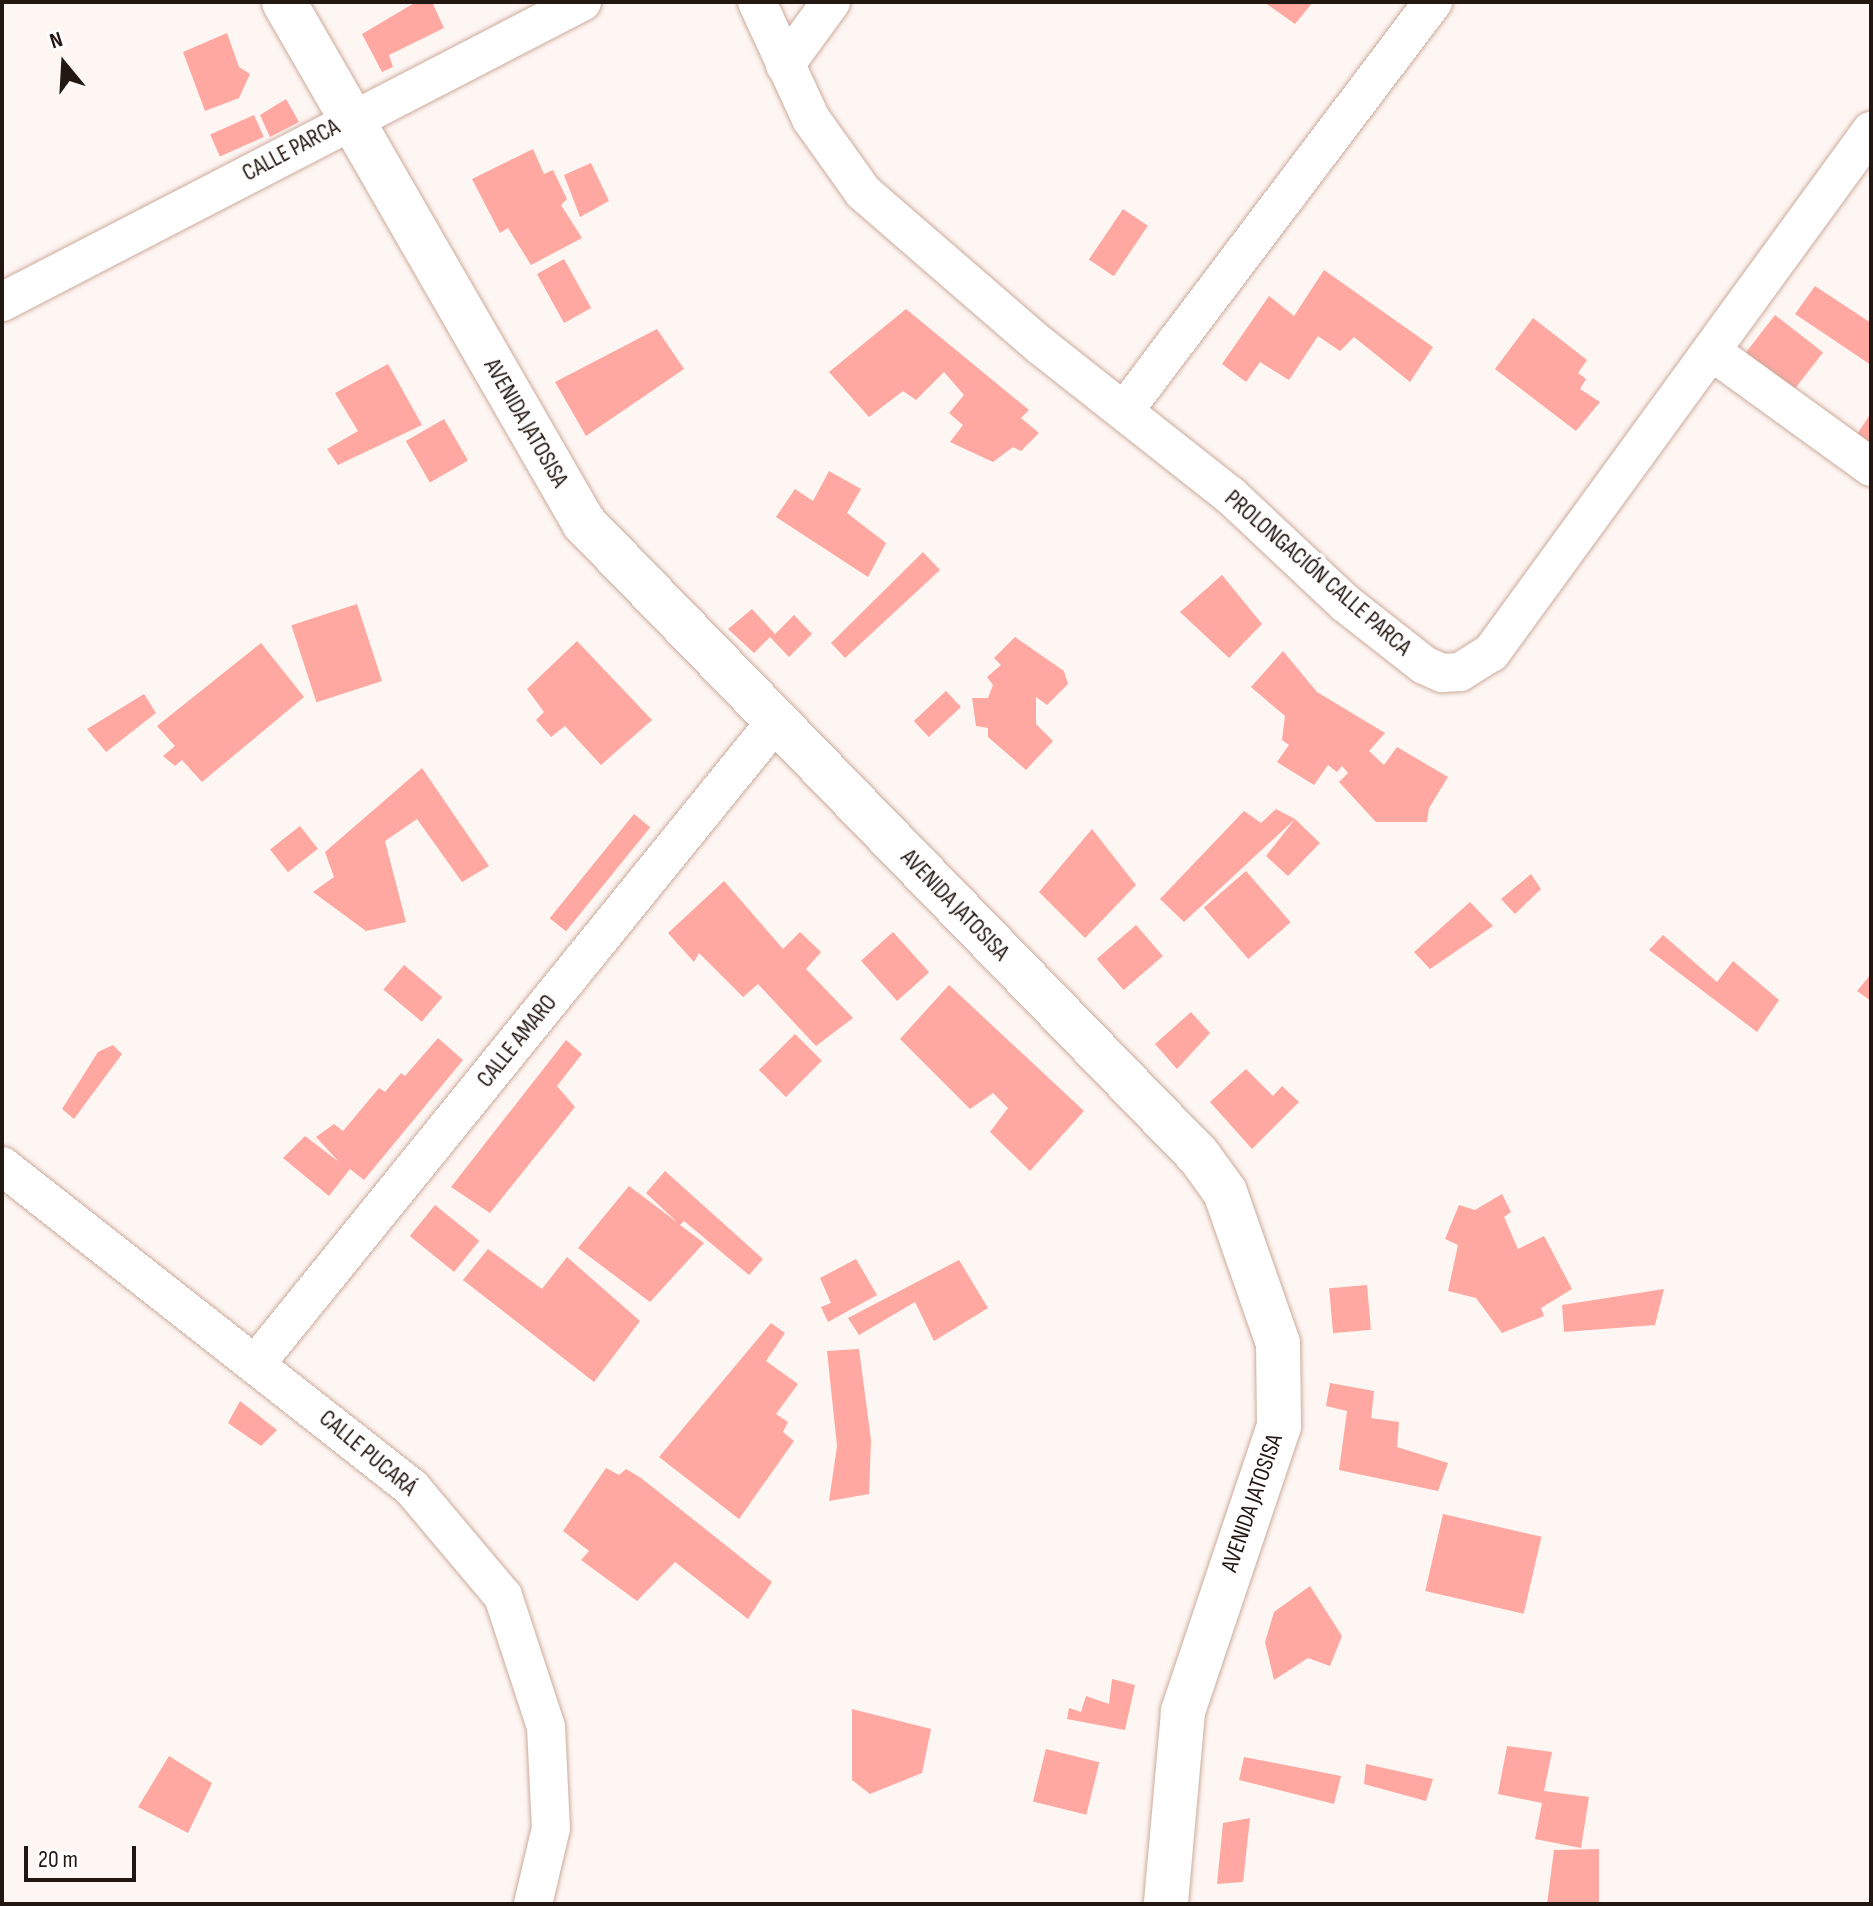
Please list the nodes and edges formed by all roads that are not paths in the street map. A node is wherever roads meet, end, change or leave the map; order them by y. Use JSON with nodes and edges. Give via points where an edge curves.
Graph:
{"nodes":[{"id":1,"x":284,"y":2,"type":"edge"},
{"id":2,"x":582,"y":2,"type":"edge"},
{"id":3,"x":757,"y":2,"type":"edge"},
{"id":4,"x":831,"y":2,"type":"edge"},
{"id":5,"x":1433,"y":2,"type":"edge"},
{"id":6,"x":785,"y":65,"type":"junction"},
{"id":7,"x":350,"y":119,"type":"junction"},
{"id":8,"x":1871,"y":131,"type":"edge"},
{"id":9,"x":2,"y":302,"type":"edge"},
{"id":10,"x":1711,"y":351,"type":"junction"},
{"id":11,"x":1124,"y":411,"type":"junction"},
{"id":12,"x":1871,"y":467,"type":"edge"},
{"id":13,"x":776,"y":721,"type":"junction"},
{"id":14,"x":2,"y":1166,"type":"edge"},
{"id":15,"x":258,"y":1361,"type":"junction"},
{"id":16,"x":533,"y":1904,"type":"edge"},
{"id":17,"x":1166,"y":1904,"type":"edge"}],
"edges":[{"from":1,"to":7,"type":"street","name":"AVENIDA JATOSISA"},
{"from":2,"to":7,"type":"street","name":"CALLE PARCA"},
{"from":3,"to":6,"type":"street","name":"PROLONGACIÓN CALLE PARCA"},
{"from":4,"to":6,"type":"street"},
{"from":5,"to":11,"type":"street"},
{"from":6,"to":11,"type":"street","name":"PROLONGACIÓN CALLE PARCA","via":[[811,119],[863,192]]},
{"from":7,"to":9,"type":"street","name":"CALLE PARCA"},
{"from":7,"to":13,"type":"street","name":"AVENIDA JATOSISA","via":[[584,523]]},
{"from":8,"to":10,"type":"street","name":"PROLONGACIÓN CALLE PARCA"},
{"from":10,"to":11,"type":"street","name":"PROLONGACIÓN CALLE PARCA","via":[[1491,653],[1460,672],[1442,673],[1413,656],[1345,603],[1230,495]]},
{"from":10,"to":12,"type":"street"},
{"from":13,"to":15,"type":"street","name":"CALLE AMARO"},
{"from":13,"to":17,"type":"street","name":"AVENIDA JATOSISA","via":[[1199,1156],[1225,1192],[1243,1232],[1278,1343],[1279,1426],[1183,1712]]},
{"from":14,"to":15,"type":"street","name":"CALLE PUCARÁ"},
{"from":15,"to":16,"type":"street","name":"CALLE PUCARÁ","via":[[412,1488],[503,1596],[546,1727],[551,1828]]}]}
